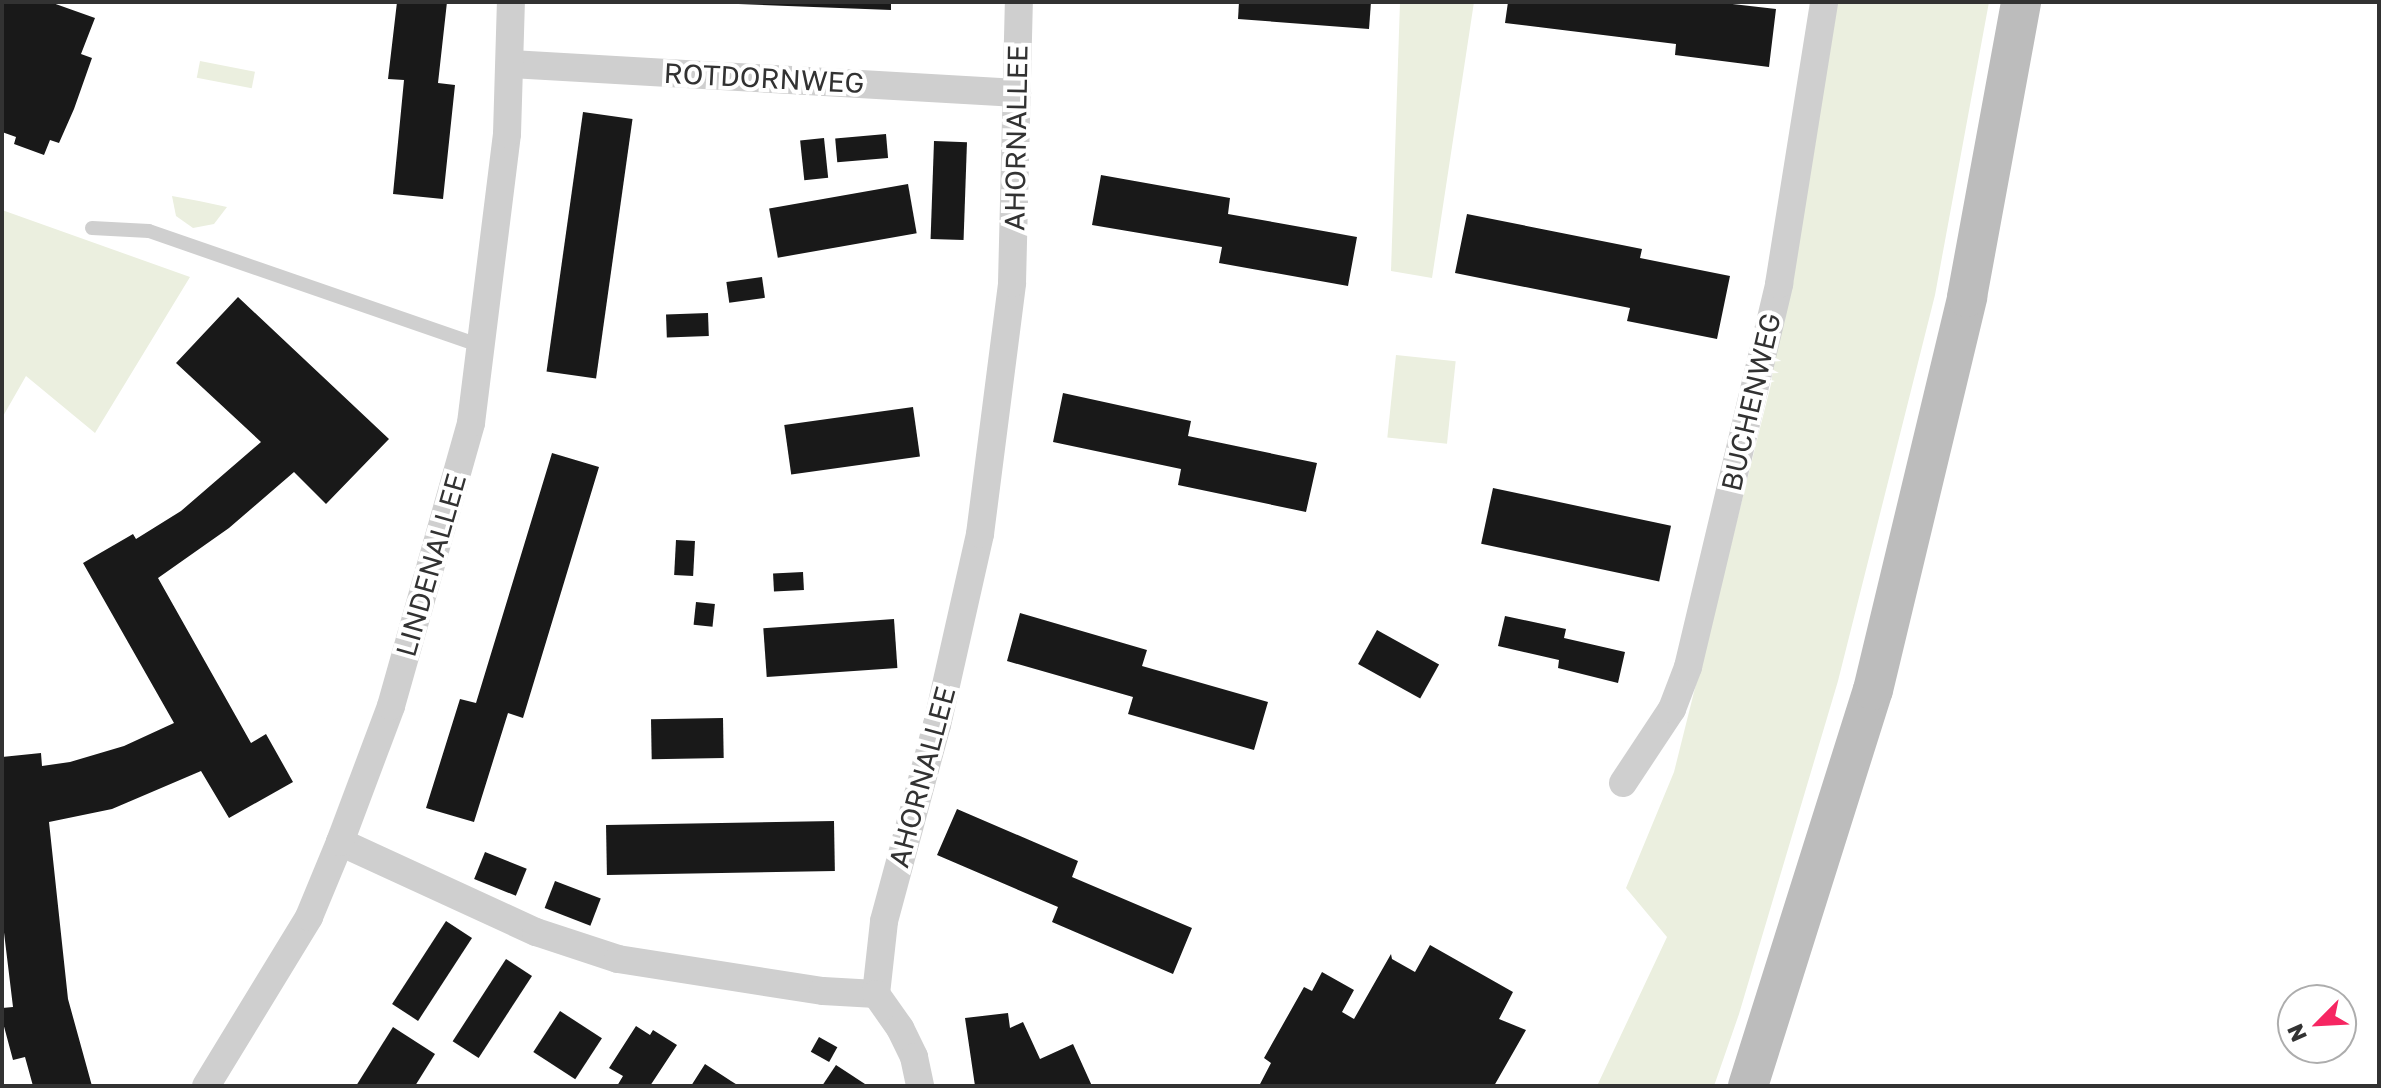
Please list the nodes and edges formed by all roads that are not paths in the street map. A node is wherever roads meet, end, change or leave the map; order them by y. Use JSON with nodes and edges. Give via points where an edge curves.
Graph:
{"nodes":[{"id":1,"x":511,"y":2,"type":"edge"},
{"id":2,"x":1019,"y":2,"type":"edge"},
{"id":3,"x":1824,"y":2,"type":"edge"},
{"id":4,"x":2021,"y":2,"type":"edge"},
{"id":5,"x":511,"y":64,"type":"junction"},
{"id":6,"x":1017,"y":93,"type":"junction"},
{"id":7,"x":92,"y":228,"type":"dead end"},
{"id":8,"x":483,"y":346,"type":"junction"},
{"id":9,"x":1623,"y":783,"type":"dead end"},
{"id":10,"x":340,"y":842,"type":"junction"},
{"id":11,"x":876,"y":994,"type":"junction"},
{"id":12,"x":206,"y":1086,"type":"edge"},
{"id":13,"x":920,"y":1086,"type":"edge"},
{"id":14,"x":1748,"y":1086,"type":"edge"}],
"edges":[{"from":1,"to":5,"type":"street","name":"LINDENALLEE"},
{"from":2,"to":6,"type":"street","name":"AHORNALLEE"},
{"from":3,"to":9,"type":"street","name":"BUCHENWEG","via":[[1779,284],[1688,667],[1672,709]]},
{"from":4,"to":14,"type":"main road","via":[[1967,297],[1873,690]]},
{"from":5,"to":6,"type":"street","name":"ROTDORNWEG"},
{"from":5,"to":8,"type":"street","name":"LINDENALLEE"},
{"from":6,"to":11,"type":"street","name":"AHORNALLEE","via":[[1012,283],[980,534],[937,725],[884,921]]},
{"from":7,"to":8,"type":"lane","via":[[149,231]]},
{"from":8,"to":10,"type":"street","name":"LINDENALLEE","via":[[471,423],[391,706]]},
{"from":10,"to":11,"type":"street","via":[[536,932],[618,959],[823,991]]},
{"from":10,"to":12,"type":"street","name":"LINDENALLEE","via":[[309,917]]},
{"from":11,"to":13,"type":"street","via":[[914,1057]]}]}
